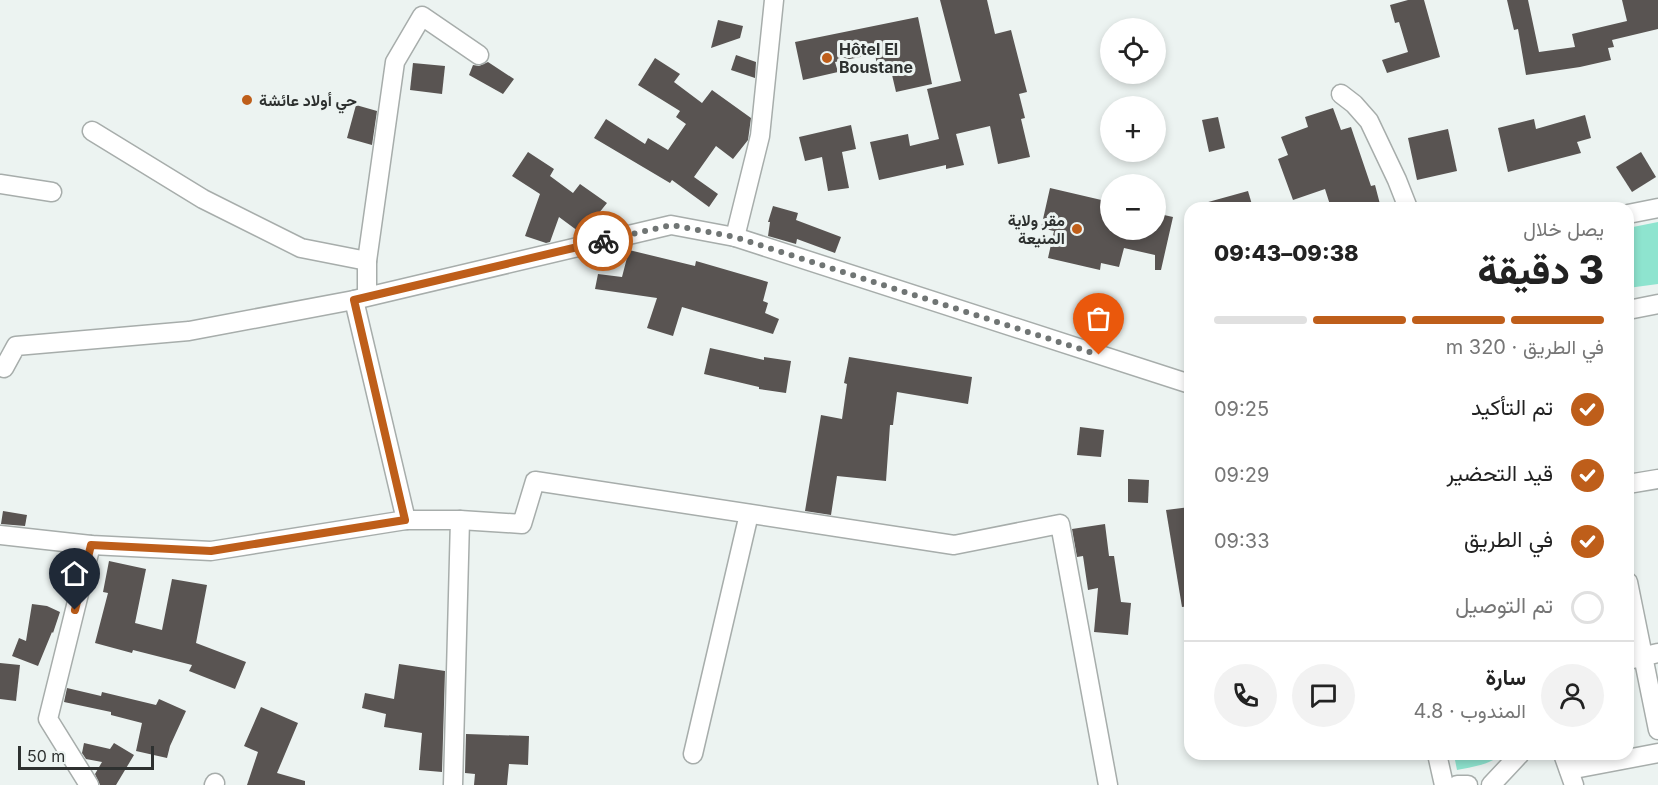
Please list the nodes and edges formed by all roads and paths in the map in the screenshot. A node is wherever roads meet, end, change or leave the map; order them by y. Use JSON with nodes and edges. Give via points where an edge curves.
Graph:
{"nodes":[{"id":1,"x":774,"y":0,"type":"edge"},
{"id":2,"x":479,"y":55,"type":"dead end"},
{"id":3,"x":1341,"y":94,"type":"dead end"},
{"id":4,"x":92,"y":131,"type":"dead end"},
{"id":5,"x":0,"y":184,"type":"edge"},
{"id":6,"x":52,"y":192,"type":"dead end"},
{"id":7,"x":1406,"y":202,"type":"edge"},
{"id":8,"x":1658,"y":208,"type":"edge"},
{"id":9,"x":1634,"y":213,"type":"edge"},
{"id":10,"x":735,"y":237,"type":"junction"},
{"id":11,"x":367,"y":261,"type":"junction"},
{"id":12,"x":360,"y":298,"type":"junction"},
{"id":13,"x":1658,"y":304,"type":"edge"},
{"id":14,"x":1634,"y":309,"type":"edge"},
{"id":15,"x":0,"y":366,"type":"edge"},
{"id":16,"x":1184,"y":382,"type":"edge"},
{"id":17,"x":1658,"y":479,"type":"edge"},
{"id":18,"x":1634,"y":483,"type":"edge"},
{"id":19,"x":749,"y":513,"type":"junction"},
{"id":20,"x":405,"y":520,"type":"junction"},
{"id":21,"x":460,"y":520,"type":"junction"},
{"id":22,"x":0,"y":535,"type":"edge"},
{"id":23,"x":91,"y":545,"type":"junction"},
{"id":24,"x":1634,"y":612,"type":"edge"},
{"id":25,"x":1643,"y":656,"type":"edge"},
{"id":26,"x":1658,"y":730,"type":"edge"},
{"id":27,"x":1658,"y":753,"type":"edge"},
{"id":28,"x":693,"y":754,"type":"dead end"},
{"id":29,"x":1634,"y":758,"type":"edge"},
{"id":30,"x":1438,"y":760,"type":"edge"},
{"id":31,"x":1514,"y":760,"type":"edge"},
{"id":32,"x":1621,"y":760,"type":"edge"},
{"id":33,"x":1569,"y":770,"type":"edge"},
{"id":34,"x":89,"y":785,"type":"edge"},
{"id":35,"x":453,"y":785,"type":"edge"},
{"id":36,"x":1108,"y":785,"type":"edge"},
{"id":37,"x":1444,"y":785,"type":"edge"},
{"id":38,"x":1457,"y":785,"type":"edge"},
{"id":39,"x":1468,"y":785,"type":"edge"},
{"id":40,"x":1491,"y":785,"type":"edge"}],
"edges":[{"from":1,"to":10,"type":"street","via":[[760,136]]},
{"from":2,"to":11,"type":"street","via":[[422,16],[395,62]]},
{"from":3,"to":7,"type":"street","via":[[1369,121]]},
{"from":4,"to":11,"type":"street","via":[[203,200],[301,248]]},
{"from":5,"to":6,"type":"street"},
{"from":8,"to":9,"type":"street"},
{"from":10,"to":12,"type":"street","via":[[671,225]]},
{"from":10,"to":16,"type":"street"},
{"from":11,"to":12,"type":"street"},
{"from":12,"to":15,"type":"street","via":[[189,331],[16,346],[4,368]]},
{"from":12,"to":20,"type":"street"},
{"from":13,"to":14,"type":"street"},
{"from":17,"to":18,"type":"street"},
{"from":19,"to":21,"type":"street","via":[[536,481],[522,524]]},
{"from":19,"to":28,"type":"street"},
{"from":19,"to":36,"type":"street","via":[[954,545],[1060,524]]},
{"from":20,"to":21,"type":"street"},
{"from":20,"to":23,"type":"street","via":[[211,551]]},
{"from":21,"to":35,"type":"street"},
{"from":22,"to":23,"type":"street"},
{"from":23,"to":34,"type":"street","via":[[48,719]]},
{"from":24,"to":25,"type":"street"},
{"from":25,"to":26,"type":"street"},
{"from":27,"to":29,"type":"street"},
{"from":30,"to":37,"type":"street"},
{"from":31,"to":40,"type":"street"},
{"from":32,"to":33,"type":"street"},
{"from":38,"to":39,"type":"street"}]}
